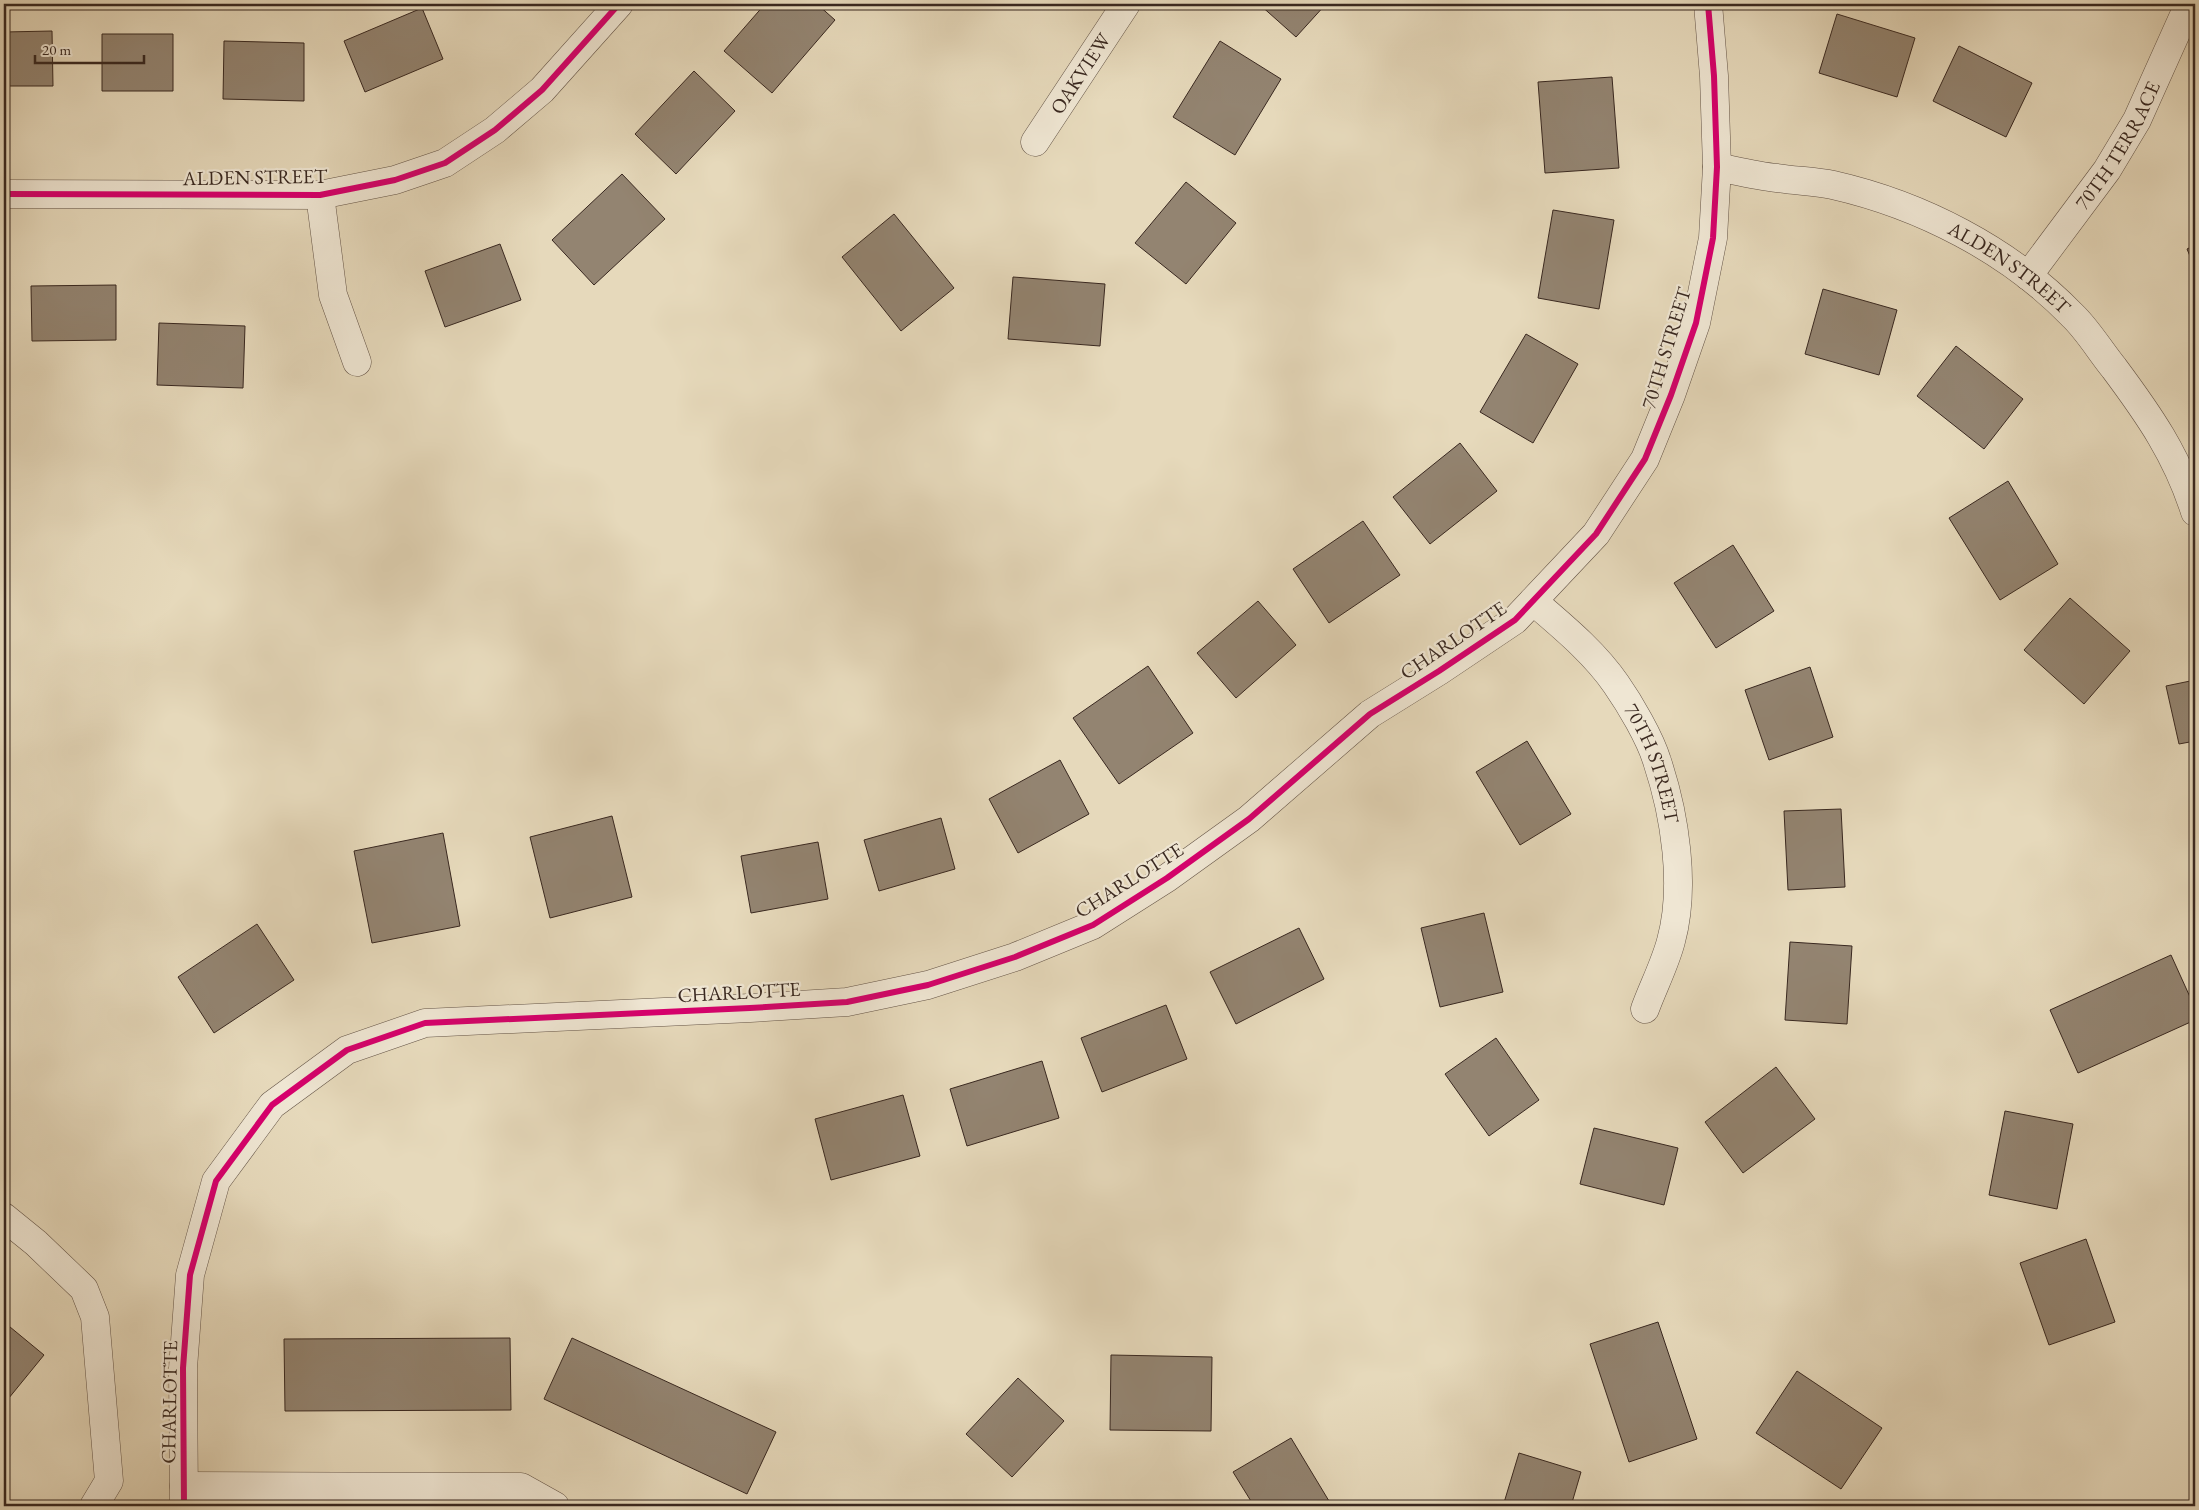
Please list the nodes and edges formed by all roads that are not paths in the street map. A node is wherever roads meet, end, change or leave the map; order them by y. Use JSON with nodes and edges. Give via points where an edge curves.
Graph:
{"nodes":[{"id":1,"x":620,"y":4,"type":"edge"},
{"id":2,"x":1126,"y":4,"type":"edge"},
{"id":3,"x":1708,"y":4,"type":"edge"},
{"id":4,"x":2189,"y":4,"type":"edge"},
{"id":5,"x":1035,"y":142,"type":"dead end"},
{"id":6,"x":1717,"y":167,"type":"junction"},
{"id":7,"x":4,"y":194,"type":"edge"},
{"id":8,"x":320,"y":195,"type":"junction"},
{"id":9,"x":2028,"y":276,"type":"junction"},
{"id":10,"x":357,"y":362,"type":"dead end"},
{"id":11,"x":2195,"y":512,"type":"edge"},
{"id":12,"x":1533,"y":600,"type":"junction"},
{"id":13,"x":1645,"y":1009,"type":"dead end"},
{"id":14,"x":4,"y":1217,"type":"edge"},
{"id":15,"x":184,"y":1496,"type":"edge"},
{"id":16,"x":310,"y":1496,"type":"edge"},
{"id":17,"x":94,"y":1506,"type":"edge"},
{"id":18,"x":555,"y":1506,"type":"edge"}],
"edges":[{"from":1,"to":8,"type":"street","name":"ALDEN STREET","via":[[542,90],[495,130],[445,163],[395,180]]},
{"from":2,"to":5,"type":"street","name":"OAKVIEW"},
{"from":3,"to":6,"type":"street","name":"70TH STREET"},
{"from":4,"to":9,"type":"street","name":"70TH TERRACE","via":[[2137,120],[2107,170]]},
{"from":6,"to":9,"type":"street","name":"ALDEN STREET","via":[[1832,185],[1879,199],[1931,219],[1988,247]]},
{"from":6,"to":12,"type":"street","name":"70TH STREET","via":[[1713,238],[1696,323],[1649,450],[1596,534]]},
{"from":7,"to":8,"type":"street","name":"ALDEN STREET"},
{"from":8,"to":10,"type":"street","via":[[333,295]]},
{"from":9,"to":11,"type":"street","name":"ALDEN STREET","via":[[2073,315],[2130,390],[2164,439],[2187,486]]},
{"from":12,"to":13,"type":"street","name":"70TH STREET","via":[[1580,642],[1616,683],[1657,759],[1676,849],[1677,896],[1671,941]]},
{"from":12,"to":15,"type":"street","name":"CHARLOTTE","via":[[1515,620],[1370,714],[1249,819],[1168,878],[1092,925],[1015,956],[928,985],[846,1002],[425,1022],[347,1050],[272,1105],[216,1182],[190,1275],[183,1368]]},
{"from":14,"to":17,"type":"street","via":[[84,1290],[95,1317],[109,1481]]},
{"from":15,"to":16,"type":"street"},
{"from":16,"to":18,"type":"street","via":[[521,1487]]}]}
